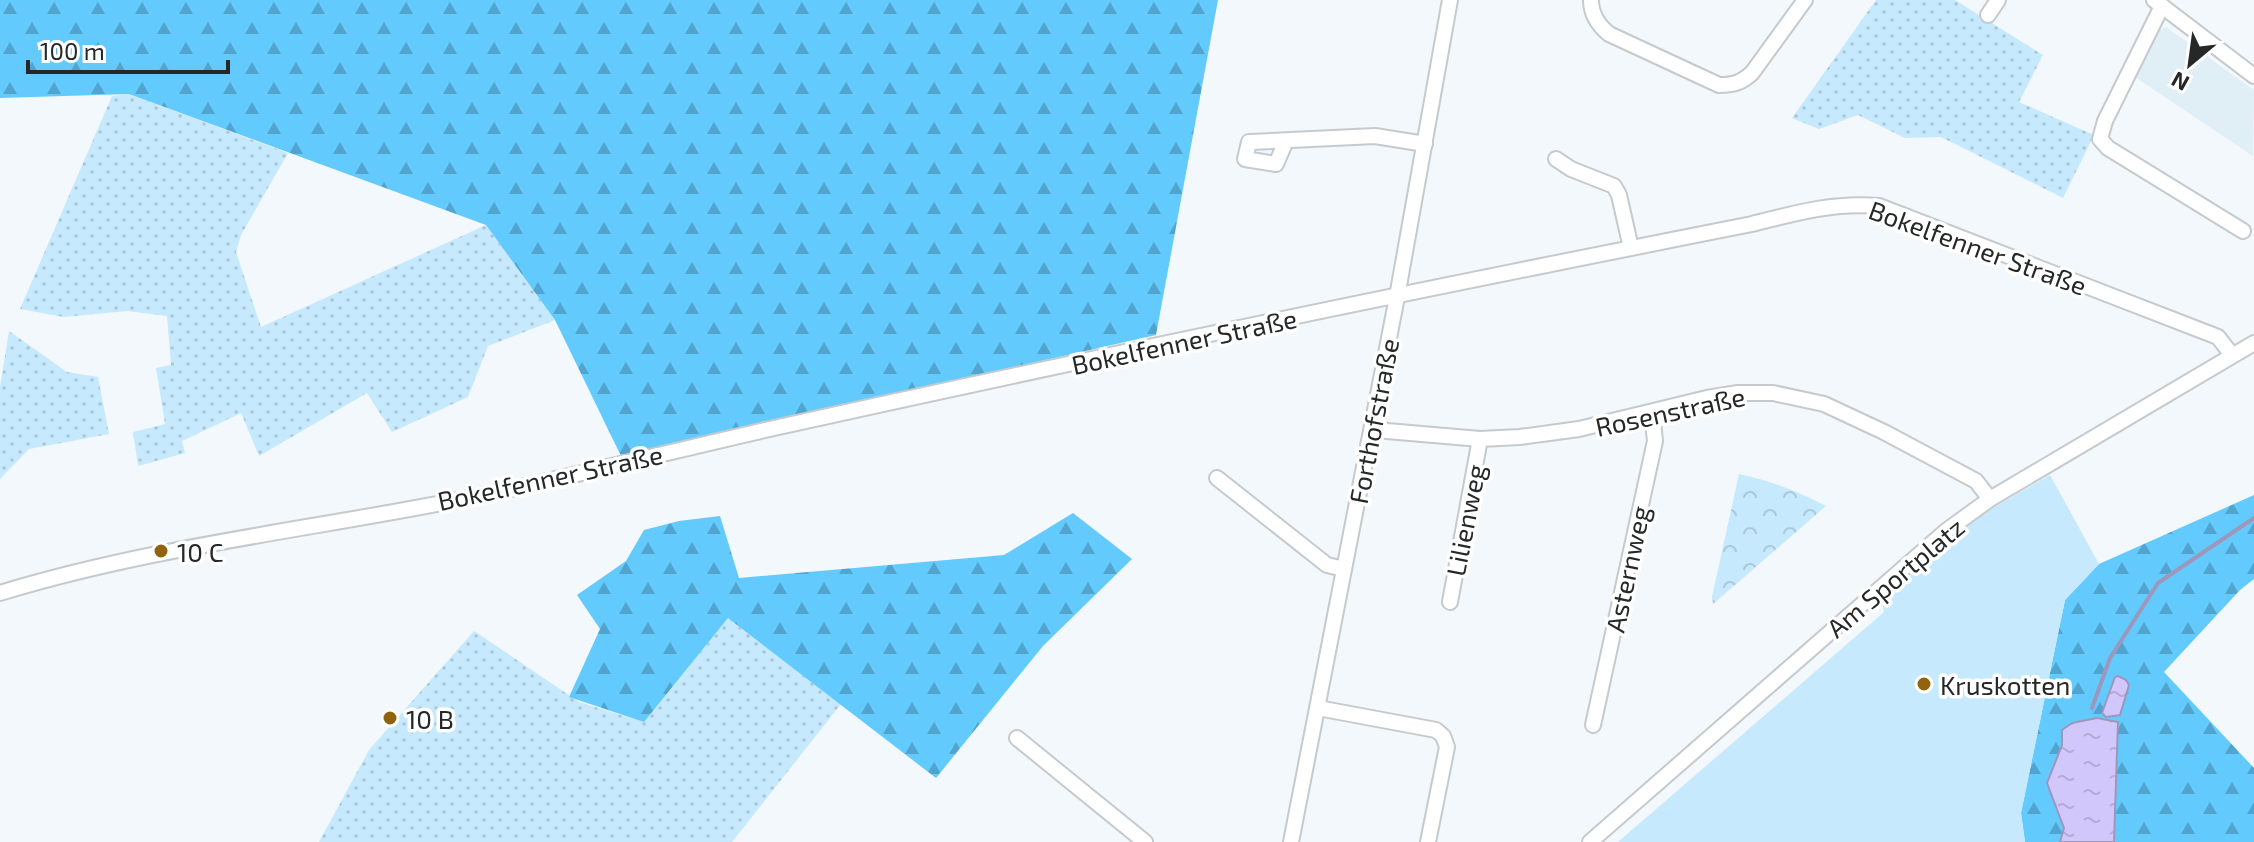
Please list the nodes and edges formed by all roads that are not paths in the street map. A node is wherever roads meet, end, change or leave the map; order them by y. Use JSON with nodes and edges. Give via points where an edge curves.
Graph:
{"nodes":[{"id":1,"x":1450,"y":0,"type":"edge"},
{"id":2,"x":1591,"y":0,"type":"edge"},
{"id":3,"x":1805,"y":0,"type":"edge"},
{"id":4,"x":1998,"y":0,"type":"edge"},
{"id":5,"x":2158,"y":3,"type":"edge"},
{"id":6,"x":1988,"y":15,"type":"dead end"},
{"id":7,"x":2254,"y":76,"type":"edge"},
{"id":8,"x":1286,"y":141,"type":"dead end"},
{"id":9,"x":1425,"y":144,"type":"junction"},
{"id":10,"x":1556,"y":159,"type":"dead end"},
{"id":11,"x":2243,"y":231,"type":"dead end"},
{"id":12,"x":1631,"y":248,"type":"junction"},
{"id":13,"x":1397,"y":297,"type":"junction"},
{"id":14,"x":2254,"y":343,"type":"edge"},
{"id":15,"x":2232,"y":355,"type":"junction"},
{"id":16,"x":1652,"y":413,"type":"junction"},
{"id":17,"x":1372,"y":427,"type":"junction"},
{"id":18,"x":1480,"y":439,"type":"junction"},
{"id":19,"x":1217,"y":478,"type":"dead end"},
{"id":20,"x":1990,"y":499,"type":"junction"},
{"id":21,"x":1344,"y":569,"type":"junction"},
{"id":22,"x":0,"y":593,"type":"edge"},
{"id":23,"x":1450,"y":602,"type":"dead end"},
{"id":24,"x":1318,"y":708,"type":"junction"},
{"id":25,"x":1593,"y":725,"type":"dead end"},
{"id":26,"x":1017,"y":738,"type":"dead end"},
{"id":27,"x":1145,"y":842,"type":"edge"},
{"id":28,"x":1291,"y":842,"type":"edge"},
{"id":29,"x":1428,"y":842,"type":"edge"},
{"id":30,"x":1590,"y":842,"type":"edge"}],
"edges":[{"from":1,"to":9,"type":"street","name":"Forthofstraße"},
{"from":2,"to":3,"type":"street","via":[[1599,26],[1609,34],[1719,85],[1731,85],[1752,73]]},
{"from":4,"to":6,"type":"street"},
{"from":5,"to":7,"type":"street"},
{"from":5,"to":11,"type":"street","via":[[2100,139]]},
{"from":8,"to":9,"type":"street","via":[[1375,136]]},
{"from":9,"to":13,"type":"street","name":"Forthofstraße"},
{"from":10,"to":12,"type":"street","via":[[1614,186]]},
{"from":12,"to":13,"type":"street","name":"Bokelfenner Straße"},
{"from":12,"to":15,"type":"street","name":"Bokelfenner Straße","via":[[1823,206],[1879,206],[2218,337]]},
{"from":13,"to":17,"type":"street","name":"Forthofstraße"},
{"from":13,"to":22,"type":"street","name":"Bokelfenner Straße","via":[[797,423],[498,492],[161,551]]},
{"from":14,"to":15,"type":"street"},
{"from":15,"to":20,"type":"street","name":"Am Sportplatz"},
{"from":16,"to":18,"type":"street","name":"Rosenstraße","via":[[1579,429]]},
{"from":16,"to":20,"type":"street","name":"Rosenstraße","via":[[1738,393],[1773,393],[1824,404],[1976,481]]},
{"from":16,"to":25,"type":"street","name":"Asternweg","via":[[1655,441]]},
{"from":17,"to":18,"type":"street","name":"Rosenstraße"},
{"from":17,"to":21,"type":"street","name":"Forthofstraße"},
{"from":18,"to":23,"type":"street","name":"Lilienweg"},
{"from":19,"to":21,"type":"street","via":[[1327,565]]},
{"from":20,"to":30,"type":"street","name":"Am Sportplatz","via":[[1946,531]]},
{"from":21,"to":24,"type":"street","name":"Forthofstraße"},
{"from":24,"to":28,"type":"street","name":"Forthofstraße"},
{"from":24,"to":29,"type":"street","via":[[1436,730],[1443,736],[1447,747]]},
{"from":26,"to":27,"type":"street"}]}
